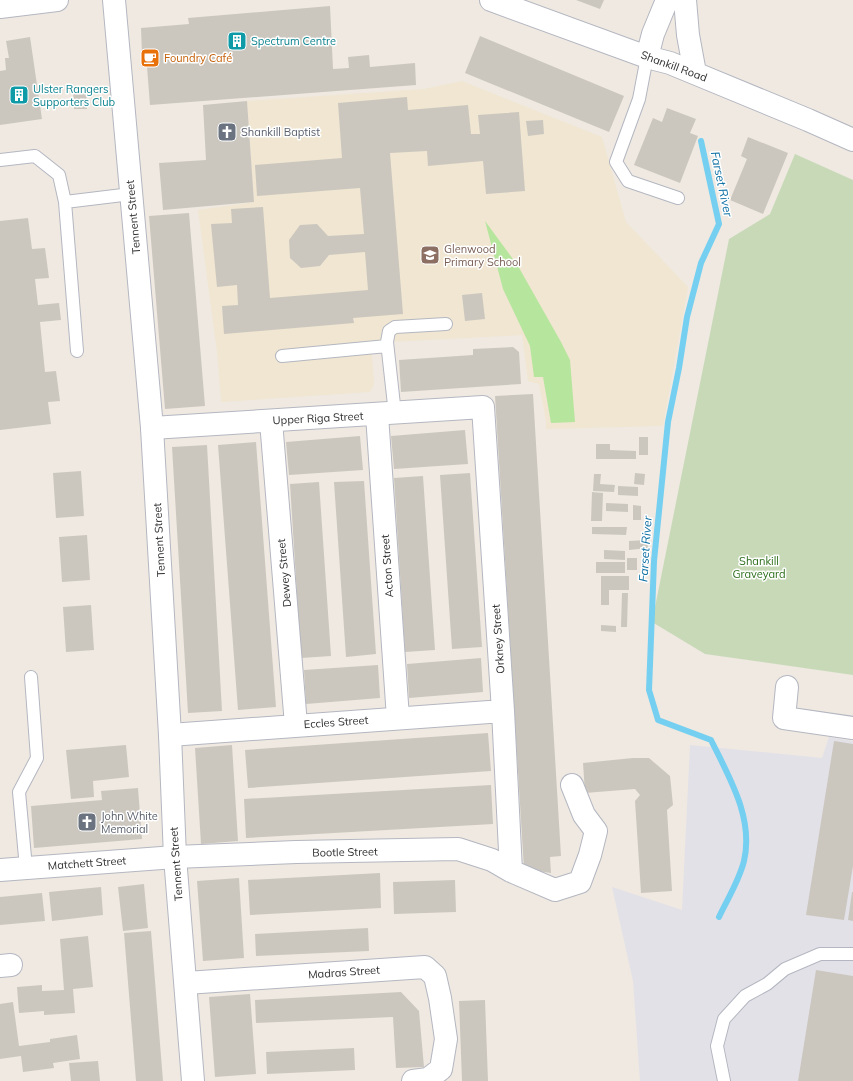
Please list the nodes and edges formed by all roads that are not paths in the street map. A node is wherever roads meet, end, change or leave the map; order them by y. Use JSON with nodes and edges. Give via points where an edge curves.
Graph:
{"nodes":[{"id":1,"x":57,"y":0,"type":"edge"},
{"id":2,"x":114,"y":0,"type":"edge"},
{"id":3,"x":491,"y":0,"type":"edge"},
{"id":4,"x":666,"y":0,"type":"edge"},
{"id":5,"x":685,"y":0,"type":"edge"},
{"id":6,"x":521,"y":5,"type":"edge"},
{"id":7,"x":0,"y":7,"type":"edge"},
{"id":8,"x":647,"y":57,"type":"junction"},
{"id":9,"x":695,"y":73,"type":"junction"},
{"id":10,"x":853,"y":140,"type":"edge"},
{"id":11,"x":0,"y":160,"type":"edge"},
{"id":12,"x":131,"y":194,"type":"junction"},
{"id":13,"x":678,"y":198,"type":"dead end"},
{"id":14,"x":65,"y":202,"type":"junction"},
{"id":15,"x":446,"y":324,"type":"dead end"},
{"id":16,"x":387,"y":346,"type":"junction"},
{"id":17,"x":77,"y":351,"type":"dead end"},
{"id":18,"x":282,"y":356,"type":"dead end"},
{"id":19,"x":483,"y":407,"type":"joint"},
{"id":20,"x":386,"y":414,"type":"junction"},
{"id":21,"x":271,"y":421,"type":"junction"},
{"id":22,"x":152,"y":428,"type":"junction"},
{"id":23,"x":30,"y":677,"type":"dead end"},
{"id":24,"x":787,"y":687,"type":"dead end"},
{"id":25,"x":503,"y":711,"type":"junction"},
{"id":26,"x":398,"y":718,"type":"junction"},
{"id":27,"x":296,"y":725,"type":"junction"},
{"id":28,"x":853,"y":728,"type":"edge"},
{"id":29,"x":170,"y":735,"type":"junction"},
{"id":30,"x":572,"y":785,"type":"dead end"},
{"id":31,"x":175,"y":857,"type":"junction"},
{"id":32,"x":26,"y":868,"type":"junction"},
{"id":33,"x":0,"y":870,"type":"edge"},
{"id":34,"x":511,"y":871,"type":"junction"},
{"id":35,"x":853,"y":954,"type":"edge"},
{"id":36,"x":186,"y":983,"type":"junction"},
{"id":37,"x":192,"y":1081,"type":"edge"},
{"id":38,"x":413,"y":1081,"type":"edge"},
{"id":39,"x":724,"y":1081,"type":"edge"}],
"edges":[{"from":1,"to":7,"type":"street"},
{"from":2,"to":12,"type":"street","name":"Tennent Street"},
{"from":3,"to":6,"type":"street","name":"Shankill Road"},
{"from":4,"to":8,"type":"street"},
{"from":5,"to":9,"type":"street"},
{"from":6,"to":8,"type":"street","name":"Shankill Road"},
{"from":8,"to":9,"type":"street","name":"Shankill Road"},
{"from":8,"to":13,"type":"lane","via":[[639,98],[616,162],[628,181]]},
{"from":9,"to":10,"type":"street","name":"Shankill Road"},
{"from":11,"to":14,"type":"lane","via":[[35,156],[59,175]]},
{"from":12,"to":14,"type":"lane"},
{"from":12,"to":22,"type":"street","name":"Tennent Street"},
{"from":14,"to":17,"type":"lane"},
{"from":15,"to":16,"type":"lane","via":[[395,327],[389,332]]},
{"from":16,"to":18,"type":"lane"},
{"from":16,"to":20,"type":"lane"},
{"from":19,"to":20,"type":"street","name":"Upper Riga Street"},
{"from":19,"to":25,"type":"street","name":"Orkney Street"},
{"from":20,"to":21,"type":"street","name":"Upper Riga Street"},
{"from":20,"to":26,"type":"street","name":"Acton Street"},
{"from":21,"to":22,"type":"street","name":"Upper Riga Street"},
{"from":21,"to":27,"type":"street","name":"Dewey Street"},
{"from":22,"to":29,"type":"street","name":"Tennent Street"},
{"from":23,"to":32,"type":"lane","via":[[37,758],[20,792]]},
{"from":24,"to":28,"type":"street","via":[[784,718]]},
{"from":25,"to":26,"type":"street","name":"Eccles Street"},
{"from":25,"to":34,"type":"street","name":"Orkney Street"},
{"from":26,"to":27,"type":"street","name":"Eccles Street"},
{"from":27,"to":29,"type":"street","name":"Eccles Street"},
{"from":29,"to":31,"type":"street","name":"Tennent Street"},
{"from":30,"to":34,"type":"street","name":"Bootle Street","via":[[584,815],[596,831],[580,882],[555,890]]},
{"from":31,"to":32,"type":"street","name":"Matchett Street"},
{"from":31,"to":34,"type":"street","name":"Bootle Street","via":[[458,849],[492,860]]},
{"from":31,"to":36,"type":"street","name":"Tennent Street"},
{"from":32,"to":33,"type":"street","name":"Matchett Street"},
{"from":35,"to":39,"type":"lane","via":[[820,954],[785,969],[767,984],[744,996],[724,1019],[717,1046]]},
{"from":36,"to":37,"type":"street","name":"Tennent Street"},
{"from":36,"to":38,"type":"street","name":"Madras Street","via":[[425,967],[435,976],[446,1039],[441,1069],[428,1079]]}]}
